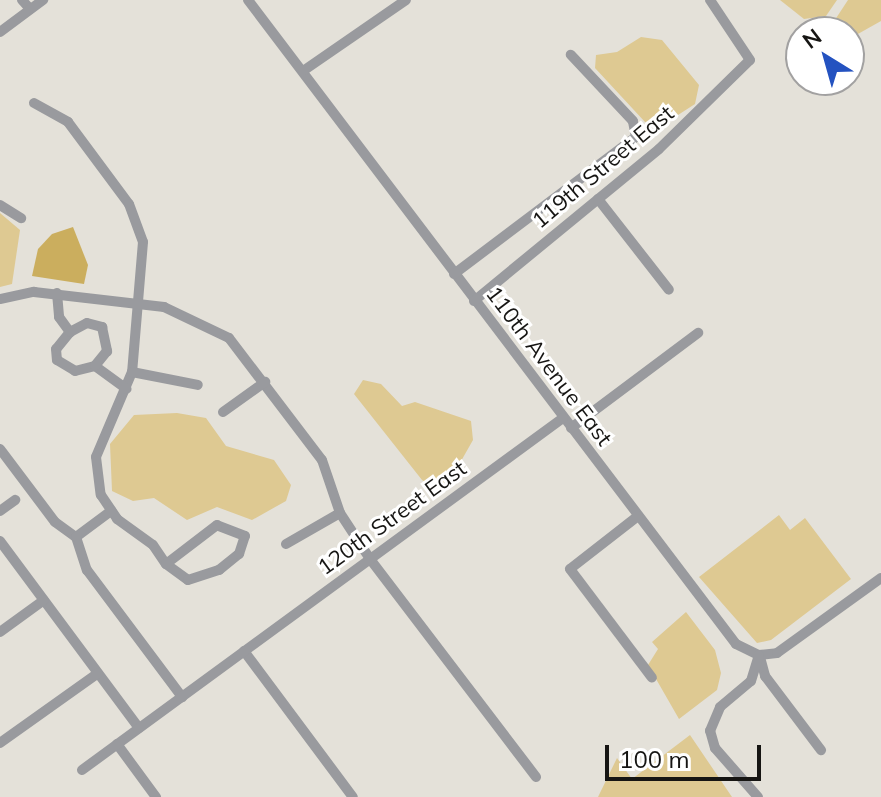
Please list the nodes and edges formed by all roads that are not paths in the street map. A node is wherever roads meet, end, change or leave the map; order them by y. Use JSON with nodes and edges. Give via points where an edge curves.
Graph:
{"nodes":[{"id":1,"x":42,"y":0,"type":"edge"},
{"id":2,"x":248,"y":0,"type":"edge"},
{"id":3,"x":406,"y":0,"type":"edge"},
{"id":4,"x":710,"y":0,"type":"edge"},
{"id":5,"x":26,"y":5,"type":"edge"},
{"id":6,"x":0,"y":32,"type":"edge"},
{"id":7,"x":571,"y":55,"type":"dead end"},
{"id":8,"x":303,"y":71,"type":"junction"},
{"id":9,"x":34,"y":103,"type":"dead end"},
{"id":10,"x":598,"y":199,"type":"junction"},
{"id":11,"x":0,"y":205,"type":"edge"},
{"id":12,"x":21,"y":218,"type":"dead end"},
{"id":13,"x":454,"y":274,"type":"junction"},
{"id":14,"x":669,"y":290,"type":"dead end"},
{"id":15,"x":57,"y":293,"type":"junction"},
{"id":16,"x":0,"y":299,"type":"edge"},
{"id":17,"x":474,"y":301,"type":"junction"},
{"id":18,"x":140,"y":305,"type":"junction"},
{"id":19,"x":70,"y":332,"type":"junction"},
{"id":20,"x":698,"y":333,"type":"dead end"},
{"id":21,"x":95,"y":366,"type":"junction"},
{"id":22,"x":132,"y":372,"type":"junction"},
{"id":23,"x":265,"y":382,"type":"junction"},
{"id":24,"x":198,"y":385,"type":"dead end"},
{"id":25,"x":127,"y":389,"type":"junction"},
{"id":26,"x":223,"y":412,"type":"dead end"},
{"id":27,"x":563,"y":418,"type":"junction"},
{"id":28,"x":571,"y":428,"type":"junction"},
{"id":29,"x":0,"y":449,"type":"edge"},
{"id":30,"x":15,"y":500,"type":"dead end"},
{"id":31,"x":0,"y":511,"type":"edge"},
{"id":32,"x":111,"y":511,"type":"junction"},
{"id":33,"x":340,"y":513,"type":"junction"},
{"id":34,"x":638,"y":516,"type":"junction"},
{"id":35,"x":76,"y":537,"type":"junction"},
{"id":36,"x":0,"y":541,"type":"edge"},
{"id":37,"x":286,"y":544,"type":"dead end"},
{"id":38,"x":370,"y":559,"type":"junction"},
{"id":39,"x":166,"y":564,"type":"junction"},
{"id":40,"x":881,"y":578,"type":"edge"},
{"id":41,"x":44,"y":600,"type":"junction"},
{"id":42,"x":0,"y":632,"type":"edge"},
{"id":43,"x":244,"y":651,"type":"junction"},
{"id":44,"x":759,"y":655,"type":"junction"},
{"id":45,"x":98,"y":673,"type":"junction"},
{"id":46,"x":652,"y":678,"type":"dead end"},
{"id":47,"x":182,"y":697,"type":"junction"},
{"id":48,"x":139,"y":728,"type":"junction"},
{"id":49,"x":0,"y":743,"type":"edge"},
{"id":50,"x":117,"y":744,"type":"junction"},
{"id":51,"x":821,"y":750,"type":"dead end"},
{"id":52,"x":82,"y":770,"type":"dead end"},
{"id":53,"x":536,"y":777,"type":"dead end"},
{"id":54,"x":156,"y":797,"type":"edge"},
{"id":55,"x":353,"y":797,"type":"edge"},
{"id":56,"x":758,"y":797,"type":"edge"}],
"edges":[{"from":1,"to":5,"type":"street"},
{"from":2,"to":8,"type":"street","name":"110th Avenue East"},
{"from":3,"to":8,"type":"street"},
{"from":4,"to":10,"type":"street","name":"119th Street East","via":[[750,56]]},
{"from":5,"to":6,"type":"street"},
{"from":7,"to":13,"type":"street","via":[[633,121],[636,137]]},
{"from":8,"to":13,"type":"street","name":"110th Avenue East"},
{"from":9,"to":18,"type":"street","via":[[61,114],[129,204],[143,242]]},
{"from":10,"to":14,"type":"street"},
{"from":10,"to":17,"type":"street","name":"119th Street East"},
{"from":11,"to":12,"type":"street"},
{"from":13,"to":17,"type":"street","name":"110th Avenue East"},
{"from":15,"to":16,"type":"street"},
{"from":15,"to":18,"type":"street"},
{"from":15,"to":19,"type":"street","via":[[59,317]]},
{"from":17,"to":27,"type":"street","name":"110th Avenue East"},
{"from":18,"to":22,"type":"street"},
{"from":18,"to":23,"type":"street","via":[[192,314],[218,329]]},
{"from":19,"to":21,"type":"street","via":[[56,349],[57,360],[75,371]]},
{"from":19,"to":21,"type":"street","via":[[87,323],[102,327],[107,351]]},
{"from":20,"to":28,"type":"street"},
{"from":21,"to":25,"type":"street"},
{"from":22,"to":24,"type":"street"},
{"from":22,"to":25,"type":"street"},
{"from":23,"to":26,"type":"street"},
{"from":23,"to":33,"type":"street","via":[[322,460]]},
{"from":25,"to":32,"type":"street","via":[[96,457]]},
{"from":27,"to":28,"type":"street","name":"110th Avenue East"},
{"from":27,"to":38,"type":"street","name":"120th Street East"},
{"from":28,"to":34,"type":"street","name":"110th Avenue East"},
{"from":29,"to":35,"type":"street","via":[[55,522]]},
{"from":30,"to":31,"type":"street"},
{"from":32,"to":35,"type":"street"},
{"from":32,"to":39,"type":"street"},
{"from":33,"to":37,"type":"street"},
{"from":33,"to":38,"type":"street"},
{"from":34,"to":44,"type":"street","name":"110th Avenue East","via":[[729,637]]},
{"from":34,"to":46,"type":"street","via":[[570,569]]},
{"from":35,"to":47,"type":"street","via":[[87,570]]},
{"from":36,"to":41,"type":"street"},
{"from":38,"to":43,"type":"street","name":"120th Street East"},
{"from":38,"to":53,"type":"street"},
{"from":39,"to":39,"type":"street","via":[[188,580],[239,554],[245,536],[240,528],[217,525]]},
{"from":40,"to":44,"type":"street","via":[[794,644]]},
{"from":41,"to":42,"type":"street"},
{"from":41,"to":45,"type":"street"},
{"from":43,"to":47,"type":"street","name":"120th Street East"},
{"from":43,"to":55,"type":"street"},
{"from":44,"to":51,"type":"street","via":[[765,676]]},
{"from":44,"to":56,"type":"street","via":[[751,681],[715,714],[711,737]]},
{"from":45,"to":48,"type":"street"},
{"from":45,"to":49,"type":"street"},
{"from":47,"to":48,"type":"street","name":"120th Street East"},
{"from":48,"to":50,"type":"street","name":"120th Street East"},
{"from":50,"to":52,"type":"street","name":"120th Street East"},
{"from":50,"to":54,"type":"street"}]}
